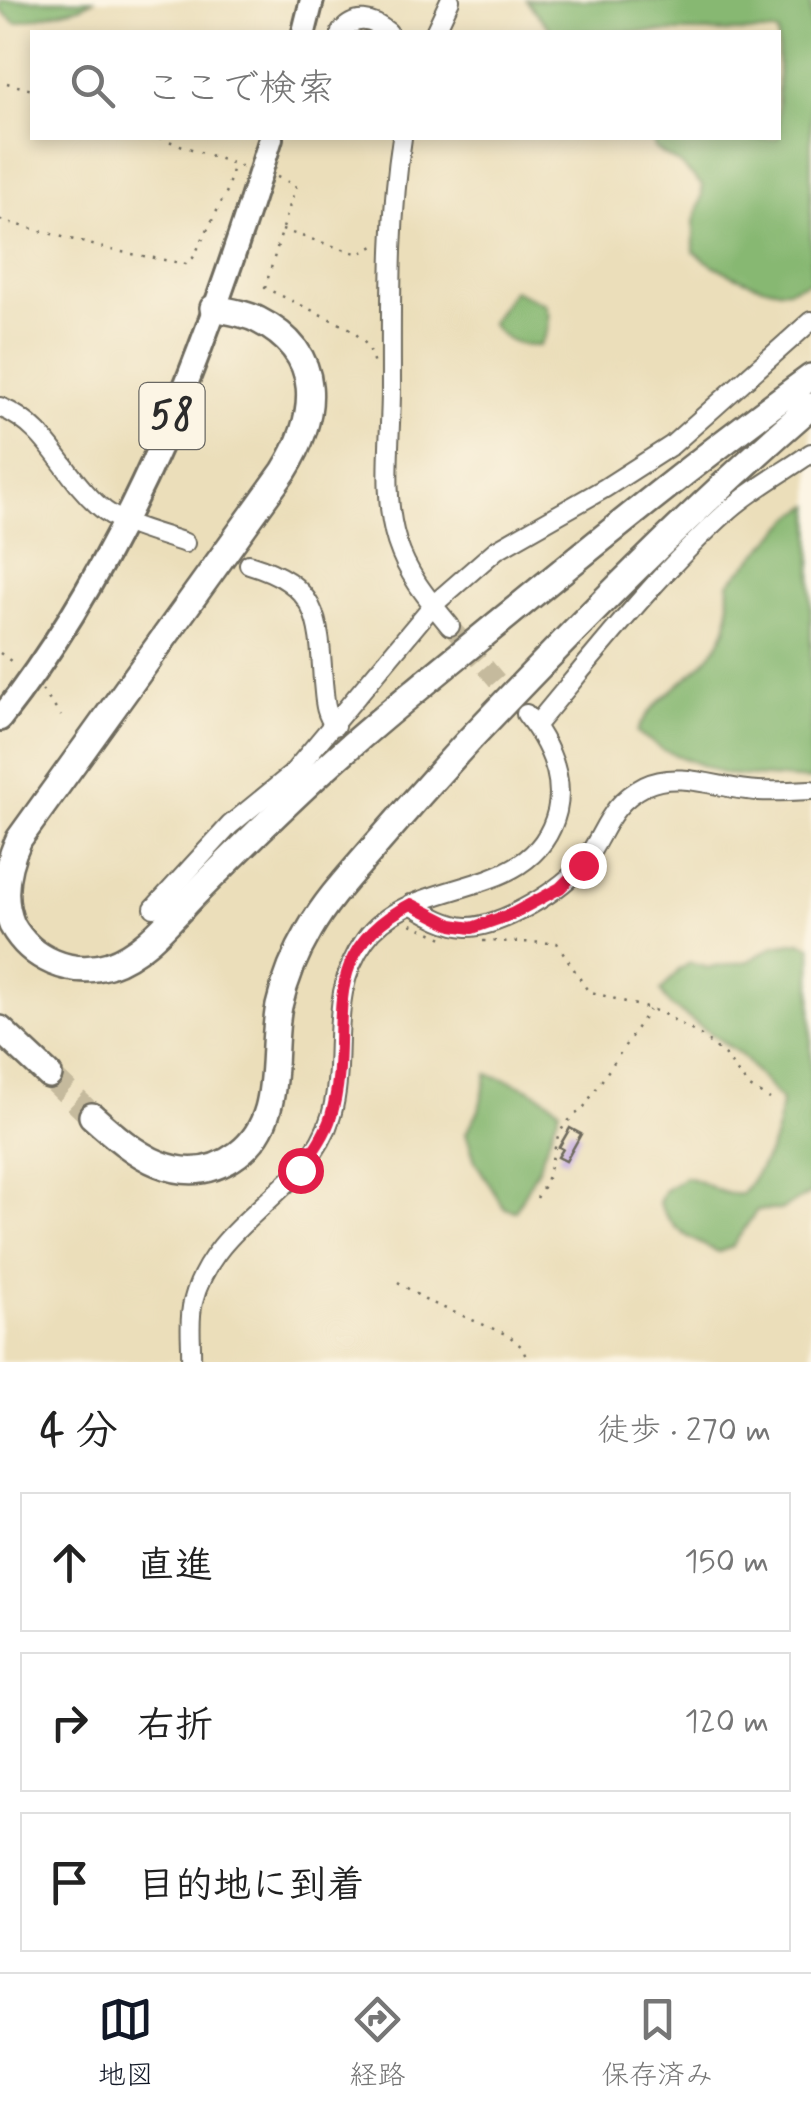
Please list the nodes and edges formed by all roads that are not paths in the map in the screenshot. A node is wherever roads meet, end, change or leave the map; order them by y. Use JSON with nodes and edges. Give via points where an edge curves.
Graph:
{"nodes":[{"id":1,"x":312,"y":0,"type":"edge"},
{"id":2,"x":450,"y":0,"type":"edge"},
{"id":3,"x":304,"y":30,"type":"edge"},
{"id":4,"x":343,"y":30,"type":"edge"},
{"id":5,"x":385,"y":30,"type":"edge"},
{"id":6,"x":435,"y":30,"type":"edge"},
{"id":7,"x":270,"y":140,"type":"edge"},
{"id":8,"x":402,"y":140,"type":"edge"},
{"id":9,"x":213,"y":308,"type":"junction"},
{"id":10,"x":811,"y":322,"type":"edge"},
{"id":11,"x":811,"y":377,"type":"edge"},
{"id":12,"x":811,"y":406,"type":"edge"},
{"id":13,"x":0,"y":408,"type":"edge"},
{"id":14,"x":811,"y":453,"type":"edge"},
{"id":15,"x":123,"y":521,"type":"junction"},
{"id":16,"x":186,"y":543,"type":"dead end"},
{"id":17,"x":249,"y":564,"type":"dead end"},
{"id":18,"x":433,"y":605,"type":"junction"},
{"id":19,"x":450,"y":626,"type":"tunnel mouth"},
{"id":20,"x":0,"y":718,"type":"edge"},
{"id":21,"x":334,"y":726,"type":"junction"},
{"id":22,"x":811,"y":790,"type":"edge"},
{"id":23,"x":0,"y":841,"type":"edge"},
{"id":24,"x":411,"y":904,"type":"junction"},
{"id":25,"x":154,"y":908,"type":"dead end"},
{"id":26,"x":0,"y":1029,"type":"edge"},
{"id":27,"x":49,"y":1075,"type":"tunnel mouth"},
{"id":28,"x":92,"y":1116,"type":"tunnel mouth"},
{"id":29,"x":191,"y":1362,"type":"edge"}],
"edges":[{"from":1,"to":3,"type":"main road"},
{"from":2,"to":6,"type":"street"},
{"from":4,"to":5,"type":"street","via":[[360,20]]},
{"from":7,"to":9,"type":"main road","number":"58"},
{"from":8,"to":18,"type":"street","via":[[393,237],[391,501],[396,540]]},
{"from":9,"to":11,"type":"highway","via":[[254,318],[287,340],[307,373],[306,433],[8,862],[4,902],[18,936],[52,962],[72,968],[91,969],[131,955],[402,701],[703,456]]},
{"from":9,"to":15,"type":"main road","number":"58"},
{"from":9,"to":23,"type":"highway","via":[[265,342],[290,371],[292,426],[273,462]]},
{"from":10,"to":18,"type":"street","via":[[672,445],[496,550]]},
{"from":12,"to":28,"type":"highway","via":[[618,584],[438,773],[328,902],[286,980],[270,1103],[252,1140],[220,1164],[180,1170],[142,1158]]},
{"from":13,"to":15,"type":"street","via":[[36,428],[100,508]]},
{"from":14,"to":24,"type":"street","via":[[732,506],[531,720],[558,775],[553,826],[539,850],[489,880]]},
{"from":15,"to":16,"type":"street"},
{"from":15,"to":20,"type":"main road","number":"58","via":[[32,678]]},
{"from":17,"to":21,"type":"street","via":[[296,585],[312,605],[326,714]]},
{"from":18,"to":19,"type":"street"},
{"from":18,"to":21,"type":"street"},
{"from":21,"to":25,"type":"street"},
{"from":22,"to":24,"type":"street","via":[[756,792],[662,781],[608,816],[583,865],[560,888],[512,914],[472,928]]},
{"from":24,"to":29,"type":"street","via":[[384,918],[350,968],[339,1001],[331,1116],[319,1142],[300,1170],[212,1255],[193,1300]]},
{"from":26,"to":27,"type":"highway"}]}
